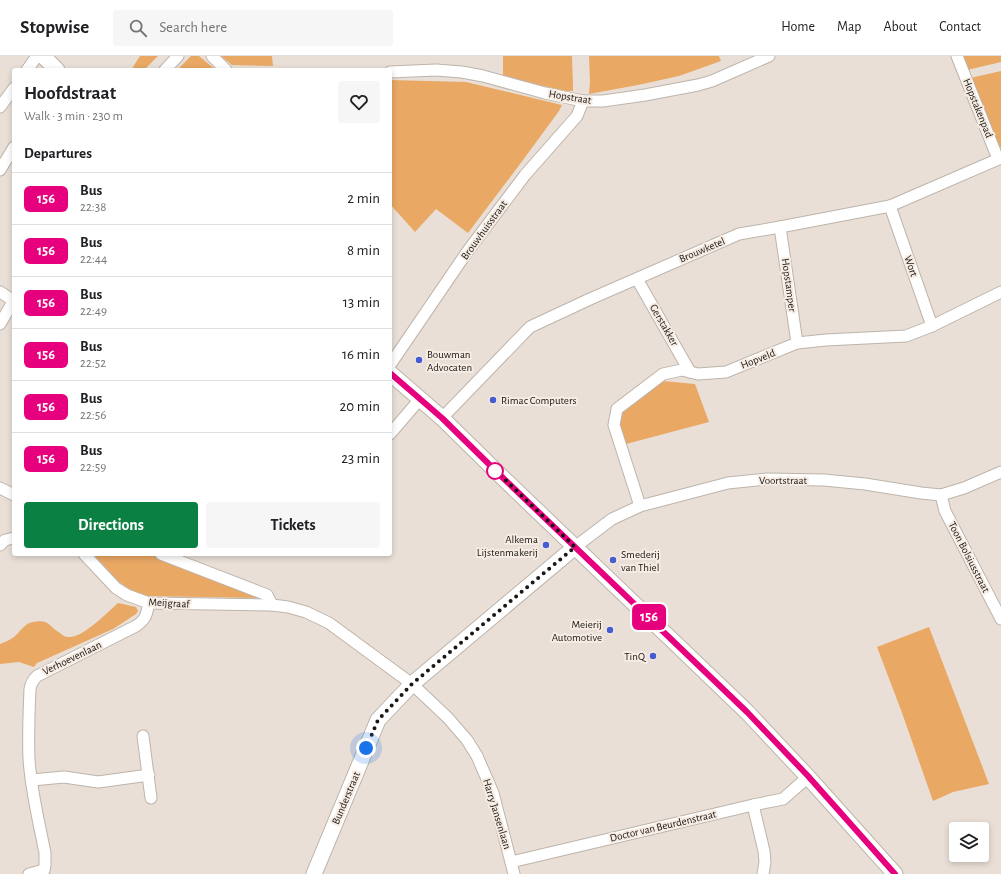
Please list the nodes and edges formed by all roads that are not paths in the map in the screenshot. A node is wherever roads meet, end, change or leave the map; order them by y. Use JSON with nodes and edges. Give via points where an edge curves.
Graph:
{"nodes":[{"id":1,"x":37,"y":56,"type":"edge"},
{"id":2,"x":43,"y":56,"type":"edge"},
{"id":3,"x":178,"y":56,"type":"edge"},
{"id":4,"x":212,"y":56,"type":"edge"},
{"id":5,"x":768,"y":56,"type":"edge"},
{"id":6,"x":957,"y":56,"type":"edge"},
{"id":7,"x":28,"y":68,"type":"edge"},
{"id":8,"x":55,"y":68,"type":"edge"},
{"id":9,"x":167,"y":68,"type":"edge"},
{"id":10,"x":224,"y":68,"type":"edge"},
{"id":11,"x":392,"y":72,"type":"edge"},
{"id":12,"x":12,"y":91,"type":"edge"},
{"id":13,"x":583,"y":101,"type":"junction"},
{"id":14,"x":0,"y":107,"type":"edge"},
{"id":15,"x":12,"y":150,"type":"edge"},
{"id":16,"x":1000,"y":158,"type":"edge"},
{"id":17,"x":0,"y":170,"type":"edge"},
{"id":18,"x":890,"y":206,"type":"junction"},
{"id":19,"x":780,"y":227,"type":"junction"},
{"id":20,"x":637,"y":279,"type":"junction"},
{"id":21,"x":0,"y":292,"type":"edge"},
{"id":22,"x":1001,"y":292,"type":"edge"},
{"id":23,"x":12,"y":300,"type":"edge"},
{"id":24,"x":12,"y":304,"type":"edge"},
{"id":25,"x":0,"y":324,"type":"edge"},
{"id":26,"x":932,"y":326,"type":"junction"},
{"id":27,"x":797,"y":343,"type":"junction"},
{"id":28,"x":392,"y":362,"type":"edge"},
{"id":29,"x":690,"y":372,"type":"junction"},
{"id":30,"x":392,"y":375,"type":"edge"},
{"id":31,"x":420,"y":399,"type":"junction"},
{"id":32,"x":442,"y":418,"type":"junction"},
{"id":33,"x":392,"y":432,"type":"edge"},
{"id":34,"x":1001,"y":472,"type":"edge"},
{"id":35,"x":0,"y":488,"type":"edge"},
{"id":36,"x":12,"y":493,"type":"edge"},
{"id":37,"x":941,"y":495,"type":"junction"},
{"id":38,"x":640,"y":506,"type":"junction"},
{"id":39,"x":12,"y":538,"type":"edge"},
{"id":40,"x":0,"y":545,"type":"edge"},
{"id":41,"x":575,"y":547,"type":"junction"},
{"id":42,"x":86,"y":556,"type":"edge"},
{"id":43,"x":166,"y":556,"type":"edge"},
{"id":44,"x":148,"y":603,"type":"junction"},
{"id":45,"x":272,"y":605,"type":"junction"},
{"id":46,"x":1001,"y":619,"type":"edge"},
{"id":47,"x":412,"y":684,"type":"junction"},
{"id":48,"x":144,"y":736,"type":"dead end"},
{"id":49,"x":149,"y":775,"type":"junction"},
{"id":50,"x":808,"y":776,"type":"junction"},
{"id":51,"x":32,"y":780,"type":"junction"},
{"id":52,"x":151,"y":798,"type":"dead end"},
{"id":53,"x":753,"y":805,"type":"junction"},
{"id":54,"x":511,"y":862,"type":"junction"},
{"id":55,"x":46,"y":872,"type":"edge"},
{"id":56,"x":29,"y":874,"type":"edge"},
{"id":57,"x":314,"y":874,"type":"edge"},
{"id":58,"x":514,"y":874,"type":"edge"},
{"id":59,"x":764,"y":874,"type":"edge"},
{"id":60,"x":895,"y":874,"type":"edge"}],
"edges":[{"from":1,"to":7,"type":"street"},
{"from":2,"to":8,"type":"street"},
{"from":3,"to":9,"type":"street"},
{"from":4,"to":10,"type":"street"},
{"from":5,"to":13,"type":"street","name":"Hopstraat","via":[[698,85],[603,101]]},
{"from":6,"to":16,"type":"street","name":"Hopstakenpad"},
{"from":11,"to":13,"type":"street","name":"Hopstraat","via":[[462,72]]},
{"from":12,"to":14,"type":"street"},
{"from":13,"to":28,"type":"street","name":"Brouwhuisstraat","via":[[577,116],[525,175],[467,252]]},
{"from":15,"to":17,"type":"street"},
{"from":16,"to":18,"type":"street","name":"Brouwketel"},
{"from":18,"to":19,"type":"street","name":"Brouwketel"},
{"from":18,"to":26,"type":"street","name":"Wort"},
{"from":19,"to":20,"type":"street","name":"Brouwketel","via":[[739,234]]},
{"from":19,"to":27,"type":"street","name":"Hopstamper"},
{"from":20,"to":29,"type":"street","name":"Gerstakker"},
{"from":20,"to":32,"type":"street","name":"Brouwketel","via":[[530,327]]},
{"from":21,"to":23,"type":"street"},
{"from":22,"to":26,"type":"street","name":"Hopveld"},
{"from":24,"to":25,"type":"street"},
{"from":26,"to":27,"type":"street","name":"Hopveld","via":[[906,336]]},
{"from":27,"to":29,"type":"street","name":"Hopveld","via":[[726,372]]},
{"from":29,"to":38,"type":"street","name":"Hopveld","via":[[682,370],[663,374],[617,409],[614,425]]},
{"from":30,"to":31,"type":"street"},
{"from":31,"to":32,"type":"street"},
{"from":31,"to":33,"type":"street"},
{"from":32,"to":41,"type":"street"},
{"from":34,"to":37,"type":"street","name":"Voortstraat"},
{"from":35,"to":36,"type":"street"},
{"from":37,"to":38,"type":"street","name":"Voortstraat","via":[[824,480],[767,479],[728,483]]},
{"from":37,"to":46,"type":"street","name":"Toon Bolsiusstraat","via":[[945,511]]},
{"from":38,"to":41,"type":"street","name":"Voortstraat","via":[[612,519]]},
{"from":39,"to":40,"type":"street"},
{"from":41,"to":47,"type":"street","name":"Bunderstraat"},
{"from":41,"to":50,"type":"street","via":[[747,712]]},
{"from":42,"to":44,"type":"street","name":"Meijgraaf","via":[[116,588]]},
{"from":43,"to":45,"type":"street","via":[[267,595]]},
{"from":44,"to":45,"type":"street","name":"Meijgraaf"},
{"from":44,"to":51,"type":"street","name":"Verhoevenlaan","via":[[146,617],[141,623],[32,680],[29,760]]},
{"from":45,"to":47,"type":"street","name":"Meijgraaf","via":[[306,612],[329,623]]},
{"from":47,"to":54,"type":"street","name":"Harry Jansenlaan","via":[[448,718],[477,756],[493,793]]},
{"from":47,"to":57,"type":"street","name":"Bunderstraat","via":[[378,720]]},
{"from":48,"to":49,"type":"street"},
{"from":49,"to":51,"type":"street","via":[[98,782],[64,777]]},
{"from":49,"to":52,"type":"street"},
{"from":50,"to":53,"type":"street","name":"Doctor van Beurdenstraat","via":[[783,799]]},
{"from":50,"to":60,"type":"street"},
{"from":51,"to":55,"type":"street","name":"Verhoevenlaan"},
{"from":53,"to":54,"type":"street","name":"Doctor van Beurdenstraat"},
{"from":53,"to":59,"type":"street","via":[[764,851]]},
{"from":54,"to":58,"type":"street","name":"Harry Jansenlaan"},
{"from":55,"to":56,"type":"street","name":"Verhoevenlaan"}]}
